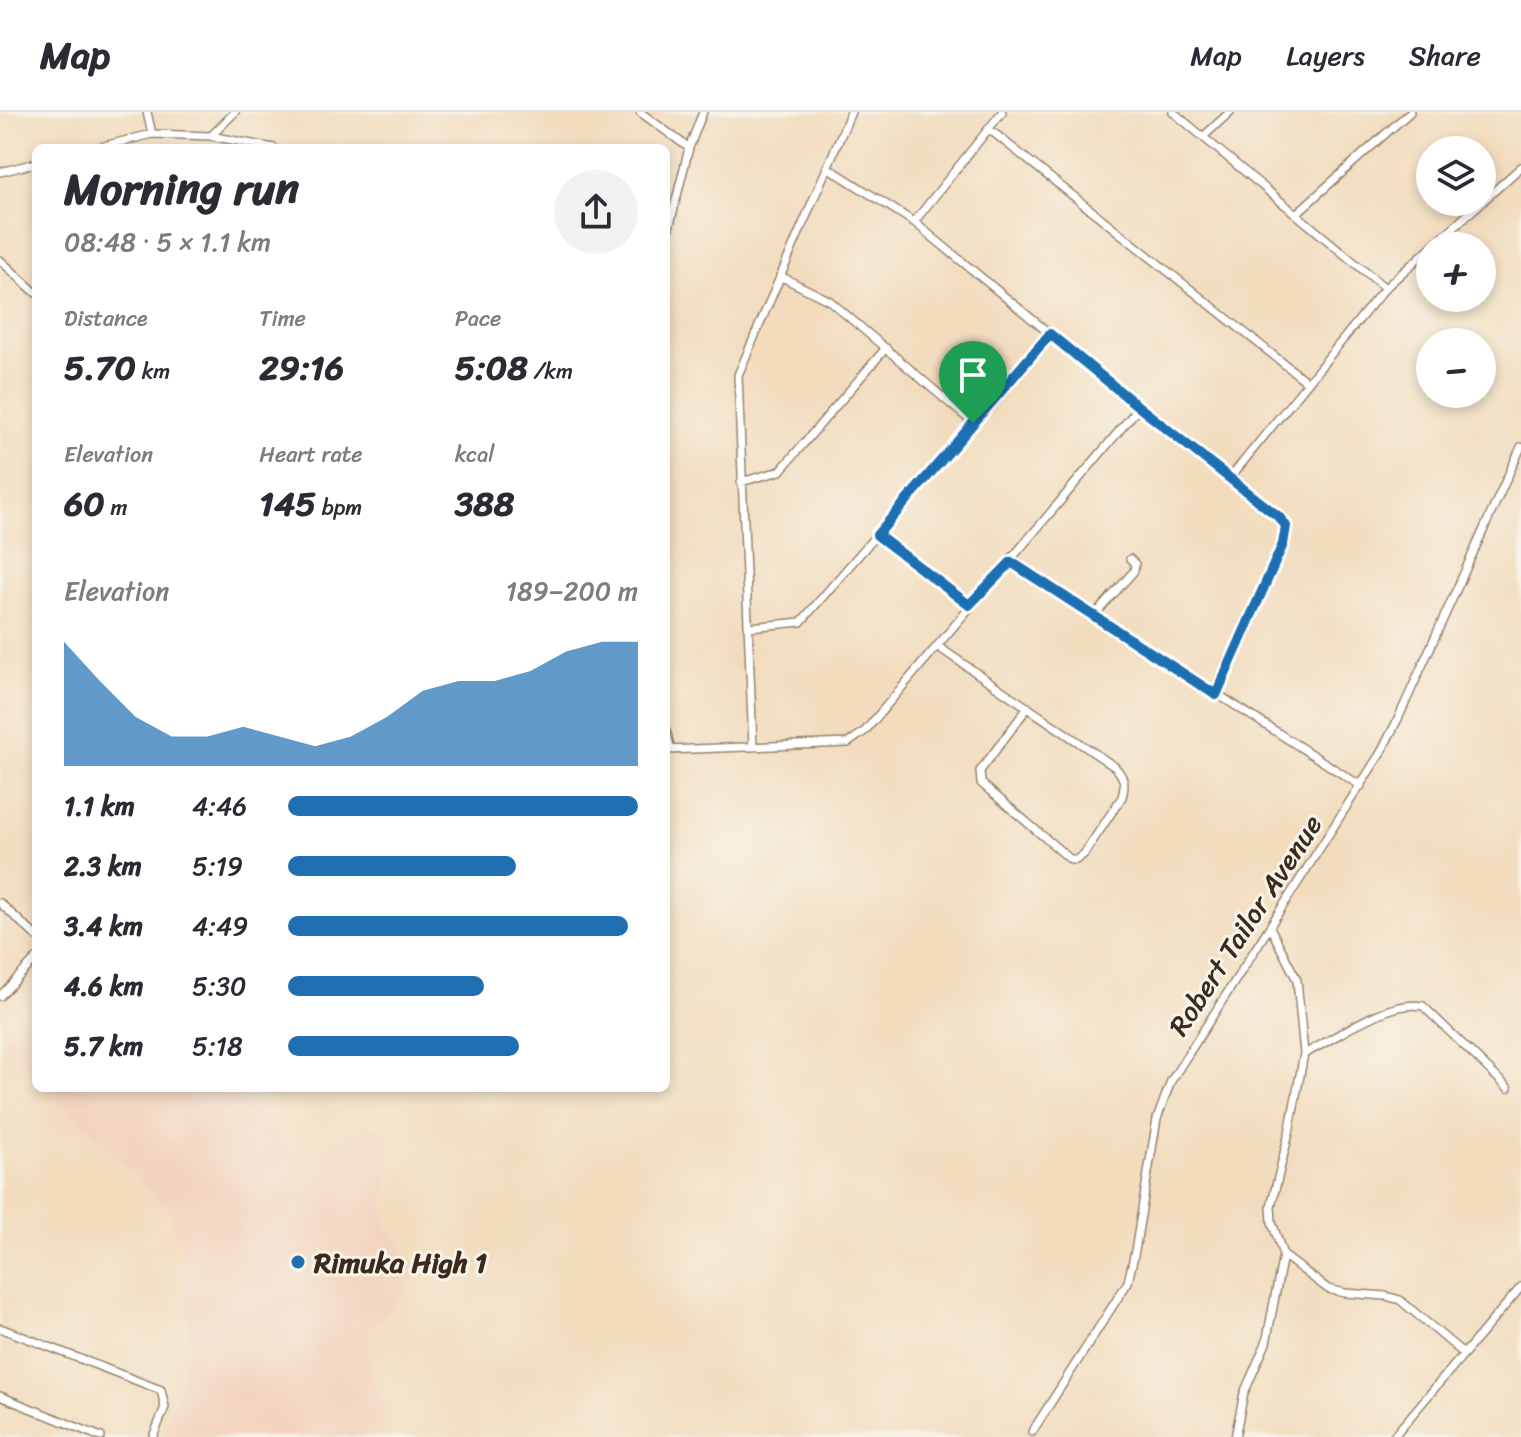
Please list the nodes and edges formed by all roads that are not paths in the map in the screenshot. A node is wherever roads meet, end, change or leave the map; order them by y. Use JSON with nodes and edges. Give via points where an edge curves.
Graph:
{"nodes":[{"id":1,"x":147,"y":112,"type":"edge"},
{"id":2,"x":235,"y":112,"type":"edge"},
{"id":3,"x":640,"y":112,"type":"edge"},
{"id":4,"x":703,"y":112,"type":"edge"},
{"id":5,"x":851,"y":112,"type":"edge"},
{"id":6,"x":1002,"y":112,"type":"edge"},
{"id":7,"x":1173,"y":112,"type":"edge"},
{"id":8,"x":1230,"y":112,"type":"edge"},
{"id":9,"x":1410,"y":112,"type":"edge"},
{"id":10,"x":989,"y":129,"type":"junction"},
{"id":11,"x":152,"y":134,"type":"junction"},
{"id":12,"x":211,"y":136,"type":"junction"},
{"id":13,"x":1204,"y":136,"type":"junction"},
{"id":14,"x":112,"y":144,"type":"edge"},
{"id":15,"x":253,"y":144,"type":"edge"},
{"id":16,"x":689,"y":148,"type":"junction"},
{"id":17,"x":32,"y":164,"type":"edge"},
{"id":18,"x":827,"y":167,"type":"junction"},
{"id":19,"x":1521,"y":167,"type":"edge"},
{"id":20,"x":0,"y":172,"type":"edge"},
{"id":21,"x":1496,"y":189,"type":"edge"},
{"id":22,"x":1297,"y":213,"type":"junction"},
{"id":23,"x":670,"y":216,"type":"edge"},
{"id":24,"x":1466,"y":216,"type":"edge"},
{"id":25,"x":914,"y":222,"type":"junction"},
{"id":26,"x":1448,"y":232,"type":"edge"},
{"id":27,"x":0,"y":260,"type":"edge"},
{"id":28,"x":1416,"y":260,"type":"edge"},
{"id":29,"x":780,"y":276,"type":"junction"},
{"id":30,"x":1385,"y":288,"type":"junction"},
{"id":31,"x":32,"y":289,"type":"edge"},
{"id":32,"x":1050,"y":334,"type":"junction"},
{"id":33,"x":886,"y":348,"type":"junction"},
{"id":34,"x":1307,"y":382,"type":"junction"},
{"id":35,"x":1139,"y":407,"type":"junction"},
{"id":36,"x":973,"y":423,"type":"junction"},
{"id":37,"x":1521,"y":447,"type":"edge"},
{"id":38,"x":1229,"y":479,"type":"junction"},
{"id":39,"x":741,"y":482,"type":"junction"},
{"id":40,"x":877,"y":535,"type":"junction"},
{"id":41,"x":1130,"y":559,"type":"dead end"},
{"id":42,"x":1011,"y":562,"type":"junction"},
{"id":43,"x":969,"y":605,"type":"junction"},
{"id":44,"x":1094,"y":616,"type":"junction"},
{"id":45,"x":750,"y":627,"type":"junction"},
{"id":46,"x":937,"y":646,"type":"junction"},
{"id":47,"x":1216,"y":695,"type":"junction"},
{"id":48,"x":1028,"y":707,"type":"junction"},
{"id":49,"x":753,"y":747,"type":"junction"},
{"id":50,"x":670,"y":750,"type":"edge"},
{"id":51,"x":1361,"y":786,"type":"junction"},
{"id":52,"x":0,"y":903,"type":"edge"},
{"id":53,"x":1270,"y":927,"type":"junction"},
{"id":54,"x":32,"y":932,"type":"edge"},
{"id":55,"x":32,"y":963,"type":"edge"},
{"id":56,"x":0,"y":996,"type":"edge"},
{"id":57,"x":1304,"y":1054,"type":"junction"},
{"id":58,"x":1508,"y":1088,"type":"dead end"},
{"id":59,"x":1283,"y":1255,"type":"junction"},
{"id":60,"x":1521,"y":1287,"type":"edge"},
{"id":61,"x":0,"y":1328,"type":"edge"},
{"id":62,"x":1463,"y":1353,"type":"junction"},
{"id":63,"x":0,"y":1396,"type":"edge"},
{"id":64,"x":1032,"y":1432,"type":"dead end"},
{"id":65,"x":101,"y":1437,"type":"edge"},
{"id":66,"x":153,"y":1437,"type":"edge"},
{"id":67,"x":1235,"y":1437,"type":"edge"},
{"id":68,"x":1393,"y":1437,"type":"edge"}],
"edges":[{"from":1,"to":11,"type":"street"},
{"from":2,"to":12,"type":"street"},
{"from":3,"to":16,"type":"street"},
{"from":4,"to":16,"type":"street"},
{"from":5,"to":18,"type":"street"},
{"from":6,"to":10,"type":"street"},
{"from":7,"to":13,"type":"street"},
{"from":8,"to":13,"type":"street"},
{"from":9,"to":22,"type":"street"},
{"from":10,"to":25,"type":"street"},
{"from":10,"to":34,"type":"street"},
{"from":11,"to":12,"type":"street"},
{"from":11,"to":14,"type":"street"},
{"from":12,"to":15,"type":"street"},
{"from":13,"to":22,"type":"street"},
{"from":16,"to":23,"type":"street"},
{"from":17,"to":20,"type":"street"},
{"from":18,"to":25,"type":"street"},
{"from":18,"to":29,"type":"street"},
{"from":19,"to":21,"type":"street"},
{"from":22,"to":30,"type":"street"},
{"from":24,"to":26,"type":"street"},
{"from":25,"to":32,"type":"street"},
{"from":27,"to":31,"type":"street"},
{"from":28,"to":30,"type":"street"},
{"from":29,"to":33,"type":"street","via":[[823,297]]},
{"from":29,"to":39,"type":"street","via":[[738,375]]},
{"from":30,"to":34,"type":"street"},
{"from":32,"to":35,"type":"street"},
{"from":32,"to":36,"type":"street"},
{"from":33,"to":36,"type":"street"},
{"from":33,"to":39,"type":"street","via":[[780,471]]},
{"from":34,"to":38,"type":"street"},
{"from":35,"to":38,"type":"street"},
{"from":35,"to":42,"type":"street"},
{"from":36,"to":40,"type":"street"},
{"from":37,"to":51,"type":"street","name":"Robert Tailor Avenue","via":[[1398,719]]},
{"from":38,"to":47,"type":"street","via":[[1279,517],[1286,536]]},
{"from":39,"to":45,"type":"street"},
{"from":40,"to":43,"type":"street"},
{"from":40,"to":45,"type":"street","via":[[801,622]]},
{"from":41,"to":44,"type":"street","via":[[1134,571]]},
{"from":42,"to":43,"type":"street"},
{"from":42,"to":44,"type":"street"},
{"from":43,"to":46,"type":"street"},
{"from":44,"to":47,"type":"street"},
{"from":45,"to":49,"type":"street"},
{"from":46,"to":48,"type":"street"},
{"from":46,"to":49,"type":"street","via":[[865,731],[848,743]]},
{"from":47,"to":51,"type":"street"},
{"from":48,"to":48,"type":"street","via":[[1123,776],[1122,797],[1076,860],[981,783],[980,771]]},
{"from":49,"to":50,"type":"street"},
{"from":51,"to":53,"type":"street","name":"Robert Tailor Avenue"},
{"from":52,"to":54,"type":"street"},
{"from":53,"to":57,"type":"street","via":[[1297,980]]},
{"from":53,"to":64,"type":"street","name":"Robert Tailor Avenue","via":[[1162,1099],[1128,1282]]},
{"from":55,"to":56,"type":"street"},
{"from":57,"to":58,"type":"street","via":[[1411,1004],[1423,1006]]},
{"from":57,"to":59,"type":"street","via":[[1271,1206]]},
{"from":59,"to":62,"type":"street","via":[[1328,1289],[1400,1300]]},
{"from":59,"to":67,"type":"street","via":[[1266,1343],[1244,1393]]},
{"from":60,"to":62,"type":"street"},
{"from":61,"to":66,"type":"street","via":[[161,1390],[165,1407]]},
{"from":62,"to":68,"type":"street"},
{"from":63,"to":65,"type":"street"}]}
